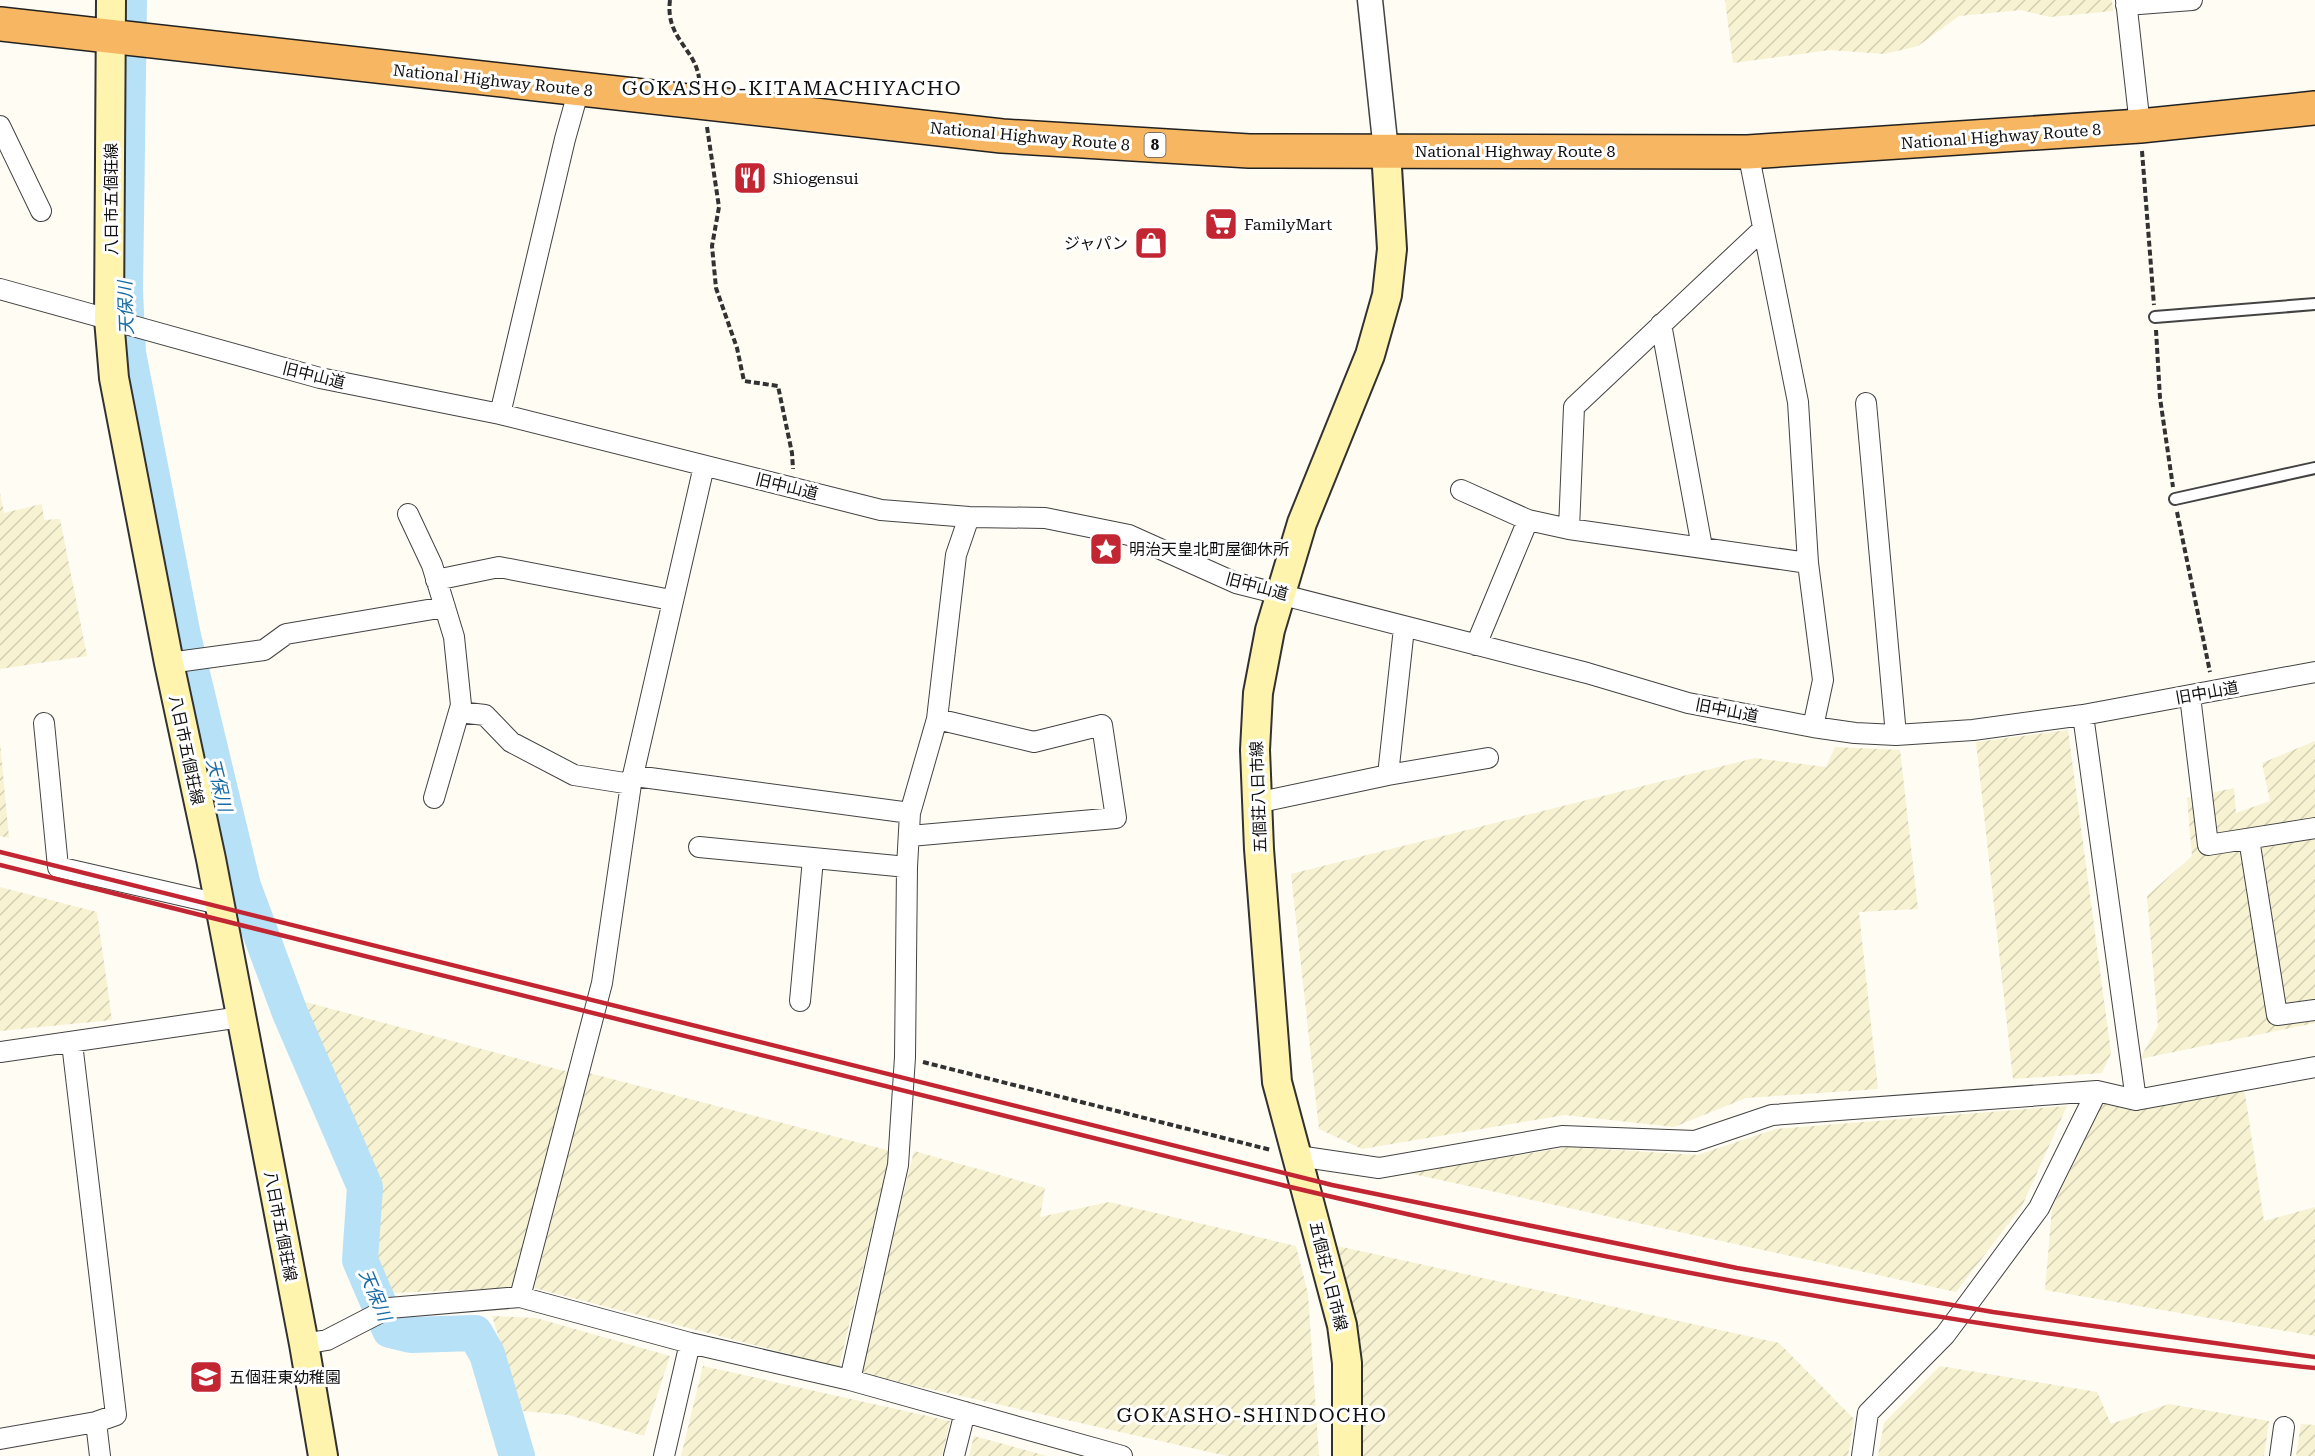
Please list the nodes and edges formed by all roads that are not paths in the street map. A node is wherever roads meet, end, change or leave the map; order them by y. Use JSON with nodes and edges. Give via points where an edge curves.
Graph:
{"nodes":[{"id":1,"x":111,"y":0,"type":"edge"},
{"id":2,"x":1370,"y":0,"type":"edge"},
{"id":3,"x":2192,"y":0,"type":"edge"},
{"id":4,"x":2126,"y":3,"type":"edge"},
{"id":5,"x":0,"y":24,"type":"edge"},
{"id":6,"x":112,"y":38,"type":"junction"},
{"id":7,"x":579,"y":89,"type":"junction"},
{"id":8,"x":2315,"y":108,"type":"edge"},
{"id":9,"x":0,"y":126,"type":"edge"},
{"id":10,"x":2140,"y":126,"type":"junction"},
{"id":11,"x":1386,"y":151,"type":"junction"},
{"id":12,"x":1748,"y":152,"type":"junction"},
{"id":13,"x":41,"y":211,"type":"dead end"},
{"id":14,"x":1762,"y":230,"type":"junction"},
{"id":15,"x":0,"y":289,"type":"edge"},
{"id":16,"x":2315,"y":304,"type":"edge"},
{"id":17,"x":2155,"y":317,"type":"road end"},
{"id":18,"x":110,"y":319,"type":"junction"},
{"id":19,"x":1661,"y":324,"type":"junction"},
{"id":20,"x":1866,"y":402,"type":"dead end"},
{"id":21,"x":500,"y":414,"type":"junction"},
{"id":22,"x":704,"y":466,"type":"junction"},
{"id":23,"x":2315,"y":468,"type":"edge"},
{"id":24,"x":1461,"y":490,"type":"dead end"},
{"id":25,"x":2175,"y":500,"type":"road end"},
{"id":26,"x":408,"y":514,"type":"dead end"},
{"id":27,"x":969,"y":517,"type":"junction"},
{"id":28,"x":1528,"y":520,"type":"junction"},
{"id":29,"x":1569,"y":529,"type":"junction"},
{"id":30,"x":1702,"y":547,"type":"junction"},
{"id":31,"x":1808,"y":563,"type":"junction"},
{"id":32,"x":436,"y":580,"type":"junction"},
{"id":33,"x":1281,"y":592,"type":"junction"},
{"id":34,"x":671,"y":600,"type":"junction"},
{"id":35,"x":445,"y":607,"type":"junction"},
{"id":36,"x":1404,"y":628,"type":"junction"},
{"id":37,"x":1476,"y":645,"type":"junction"},
{"id":38,"x":169,"y":663,"type":"junction"},
{"id":39,"x":2315,"y":672,"type":"edge"},
{"id":40,"x":2190,"y":696,"type":"junction"},
{"id":41,"x":459,"y":712,"type":"junction"},
{"id":42,"x":2083,"y":715,"type":"junction"},
{"id":43,"x":938,"y":719,"type":"junction"},
{"id":44,"x":44,"y":723,"type":"dead end"},
{"id":45,"x":1813,"y":727,"type":"junction"},
{"id":46,"x":1896,"y":735,"type":"junction"},
{"id":47,"x":1488,"y":758,"type":"dead end"},
{"id":48,"x":1388,"y":776,"type":"junction"},
{"id":49,"x":633,"y":780,"type":"junction"},
{"id":50,"x":434,"y":798,"type":"dead end"},
{"id":51,"x":1256,"y":803,"type":"junction"},
{"id":52,"x":910,"y":813,"type":"junction"},
{"id":53,"x":2315,"y":828,"type":"edge"},
{"id":54,"x":910,"y":836,"type":"junction"},
{"id":55,"x":2249,"y":838,"type":"junction"},
{"id":56,"x":699,"y":848,"type":"dead end"},
{"id":57,"x":813,"y":859,"type":"junction"},
{"id":58,"x":907,"y":867,"type":"junction"},
{"id":59,"x":219,"y":904,"type":"junction"},
{"id":60,"x":800,"y":1001,"type":"dead end"},
{"id":61,"x":2315,"y":1010,"type":"edge"},
{"id":62,"x":241,"y":1017,"type":"junction"},
{"id":63,"x":72,"y":1043,"type":"junction"},
{"id":64,"x":0,"y":1052,"type":"edge"},
{"id":65,"x":2315,"y":1067,"type":"edge"},
{"id":66,"x":2097,"y":1091,"type":"junction"},
{"id":67,"x":2136,"y":1100,"type":"junction"},
{"id":68,"x":1298,"y":1156,"type":"junction"},
{"id":69,"x":520,"y":1297,"type":"junction"},
{"id":70,"x":690,"y":1343,"type":"junction"},
{"id":71,"x":304,"y":1344,"type":"junction"},
{"id":72,"x":850,"y":1380,"type":"junction"},
{"id":73,"x":965,"y":1412,"type":"junction"},
{"id":74,"x":96,"y":1422,"type":"junction"},
{"id":75,"x":2284,"y":1427,"type":"dead end"},
{"id":76,"x":0,"y":1439,"type":"edge"},
{"id":77,"x":100,"y":1456,"type":"edge"},
{"id":78,"x":323,"y":1456,"type":"edge"},
{"id":79,"x":664,"y":1456,"type":"edge"},
{"id":80,"x":954,"y":1456,"type":"edge"},
{"id":81,"x":1122,"y":1456,"type":"edge"},
{"id":82,"x":1347,"y":1456,"type":"edge"},
{"id":83,"x":1862,"y":1456,"type":"edge"},
{"id":84,"x":2280,"y":1456,"type":"edge"}],
"edges":[{"from":1,"to":6,"type":"main road","name":"八日市五個荘線"},
{"from":2,"to":11,"type":"street"},
{"from":3,"to":4,"type":"street"},
{"from":4,"to":10,"type":"street"},
{"from":5,"to":6,"type":"highway","name":"National Highway Route 8","number":"8"},
{"from":6,"to":7,"type":"highway","name":"National Highway Route 8","number":"8"},
{"from":6,"to":18,"type":"main road","name":"八日市五個荘線"},
{"from":7,"to":11,"type":"highway","name":"National Highway Route 8","number":"8","via":[[1002,136],[1249,151]]},
{"from":7,"to":21,"type":"street"},
{"from":8,"to":10,"type":"highway","name":"National Highway Route 8","number":"8"},
{"from":9,"to":13,"type":"street"},
{"from":10,"to":12,"type":"highway","name":"National Highway Route 8","number":"8"},
{"from":11,"to":12,"type":"highway","name":"National Highway Route 8","number":"8"},
{"from":11,"to":33,"type":"main road","name":"五個荘八日市線","via":[[1392,249],[1387,295],[1370,355],[1302,524]]},
{"from":12,"to":14,"type":"street"},
{"from":14,"to":19,"type":"street"},
{"from":14,"to":31,"type":"street","via":[[1798,402]]},
{"from":15,"to":18,"type":"street","name":"旧中山道"},
{"from":16,"to":17,"type":"lane"},
{"from":18,"to":21,"type":"street","name":"旧中山道","via":[[320,378]]},
{"from":18,"to":38,"type":"main road","name":"八日市五個荘線","via":[[114,378]]},
{"from":19,"to":29,"type":"street","via":[[1574,407]]},
{"from":19,"to":30,"type":"street"},
{"from":20,"to":46,"type":"street"},
{"from":21,"to":22,"type":"street","name":"旧中山道"},
{"from":22,"to":27,"type":"street","name":"旧中山道","via":[[881,510]]},
{"from":22,"to":34,"type":"street"},
{"from":23,"to":25,"type":"lane"},
{"from":24,"to":28,"type":"street"},
{"from":26,"to":32,"type":"street"},
{"from":27,"to":33,"type":"street","name":"旧中山道","via":[[1045,518],[1128,535],[1236,583]]},
{"from":27,"to":43,"type":"street","via":[[956,555]]},
{"from":28,"to":29,"type":"street"},
{"from":28,"to":37,"type":"street"},
{"from":29,"to":30,"type":"street"},
{"from":30,"to":31,"type":"street"},
{"from":31,"to":45,"type":"street","via":[[1822,680]]},
{"from":32,"to":34,"type":"street","via":[[499,567]]},
{"from":32,"to":35,"type":"street"},
{"from":33,"to":36,"type":"street","name":"旧中山道"},
{"from":33,"to":51,"type":"main road","name":"五個荘八日市線","via":[[1258,693]]},
{"from":34,"to":49,"type":"street"},
{"from":35,"to":38,"type":"street","via":[[286,634],[264,650]]},
{"from":35,"to":41,"type":"street","via":[[454,637]]},
{"from":36,"to":37,"type":"street","name":"旧中山道"},
{"from":36,"to":48,"type":"street"},
{"from":37,"to":45,"type":"street","name":"旧中山道","via":[[1688,703]]},
{"from":38,"to":59,"type":"main road","name":"八日市五個荘線"},
{"from":39,"to":40,"type":"street","name":"旧中山道"},
{"from":40,"to":42,"type":"street","name":"旧中山道"},
{"from":40,"to":55,"type":"street","via":[[2208,845]]},
{"from":41,"to":49,"type":"street","via":[[485,715],[511,742],[574,775]]},
{"from":41,"to":50,"type":"street"},
{"from":42,"to":46,"type":"street","name":"旧中山道","via":[[1973,730]]},
{"from":42,"to":67,"type":"street"},
{"from":43,"to":52,"type":"street"},
{"from":43,"to":54,"type":"street","via":[[1034,742],[1102,725],[1116,818]]},
{"from":44,"to":59,"type":"street","via":[[58,867]]},
{"from":45,"to":46,"type":"street","name":"旧中山道"},
{"from":47,"to":48,"type":"street"},
{"from":48,"to":51,"type":"street"},
{"from":49,"to":52,"type":"street"},
{"from":49,"to":69,"type":"street","via":[[602,983]]},
{"from":51,"to":68,"type":"main road","name":"五個荘八日市線","via":[[1277,1082]]},
{"from":52,"to":54,"type":"street"},
{"from":53,"to":55,"type":"street"},
{"from":54,"to":58,"type":"street"},
{"from":55,"to":61,"type":"street","via":[[2277,1015]]},
{"from":56,"to":57,"type":"street"},
{"from":57,"to":58,"type":"street"},
{"from":57,"to":60,"type":"street"},
{"from":58,"to":72,"type":"street","via":[[905,1057],[898,1165]]},
{"from":59,"to":62,"type":"main road","name":"八日市五個荘線"},
{"from":62,"to":63,"type":"street"},
{"from":62,"to":71,"type":"main road","name":"八日市五個荘線"},
{"from":63,"to":64,"type":"street"},
{"from":63,"to":74,"type":"street","via":[[116,1415]]},
{"from":65,"to":67,"type":"street"},
{"from":66,"to":67,"type":"street"},
{"from":66,"to":68,"type":"street","via":[[1772,1115],[1695,1141],[1562,1136],[1379,1168]]},
{"from":66,"to":83,"type":"street","via":[[2038,1208],[1945,1335],[1868,1413]]},
{"from":68,"to":82,"type":"main road","name":"五個荘八日市線","via":[[1342,1325],[1347,1363]]},
{"from":69,"to":70,"type":"street"},
{"from":69,"to":71,"type":"street","via":[[389,1308],[327,1340]]},
{"from":70,"to":72,"type":"street"},
{"from":70,"to":79,"type":"street"},
{"from":71,"to":78,"type":"main road","name":"八日市五個荘線"},
{"from":72,"to":73,"type":"street"},
{"from":73,"to":80,"type":"street"},
{"from":73,"to":81,"type":"street"},
{"from":74,"to":76,"type":"street"},
{"from":74,"to":77,"type":"street"},
{"from":75,"to":84,"type":"street"}]}
